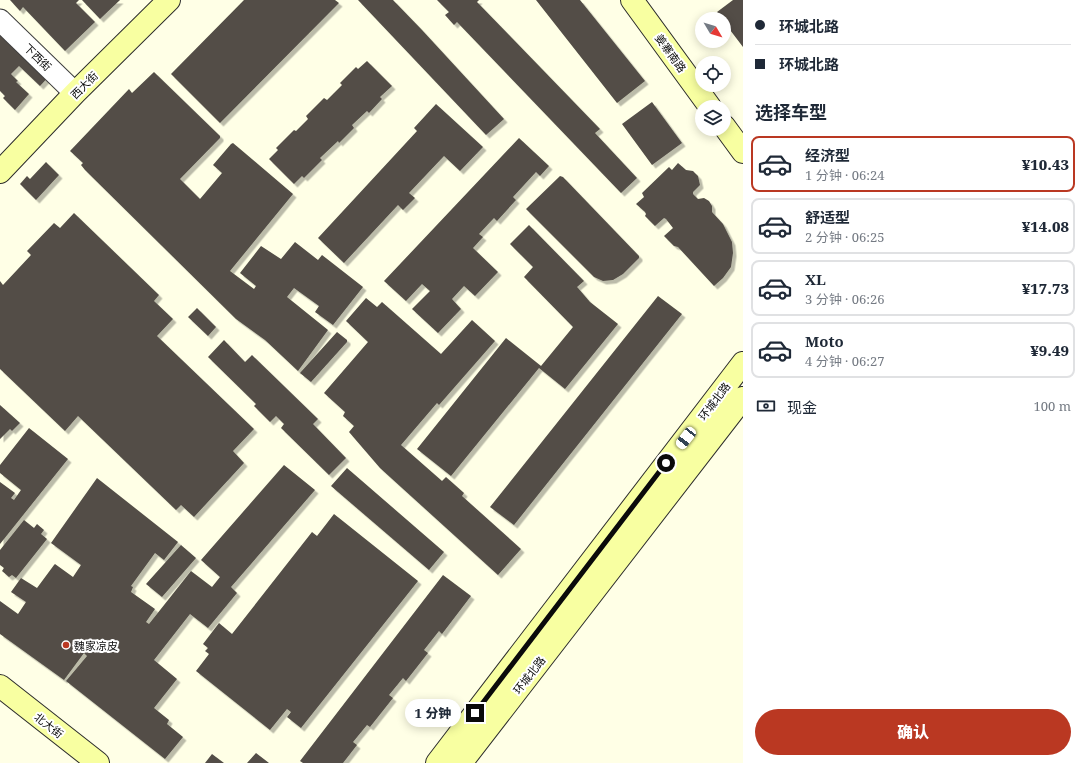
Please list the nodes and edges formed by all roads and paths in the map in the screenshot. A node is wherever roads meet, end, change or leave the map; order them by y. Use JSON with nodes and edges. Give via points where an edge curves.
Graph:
{"nodes":[{"id":1,"x":169,"y":0,"type":"edge"},
{"id":2,"x":632,"y":0,"type":"edge"},
{"id":3,"x":0,"y":20,"type":"edge"},
{"id":4,"x":75,"y":93,"type":"junction"},
{"id":5,"x":705,"y":100,"type":"edge"},
{"id":6,"x":731,"y":136,"type":"edge"},
{"id":7,"x":743,"y":152,"type":"edge"},
{"id":8,"x":0,"y":172,"type":"edge"},
{"id":9,"x":743,"y":363,"type":"edge"},
{"id":10,"x":743,"y":398,"type":"edge"},
{"id":11,"x":0,"y":686,"type":"edge"},
{"id":12,"x":98,"y":763,"type":"edge"},
{"id":13,"x":437,"y":763,"type":"edge"},
{"id":14,"x":461,"y":763,"type":"edge"}],
"edges":[{"from":1,"to":4,"type":"main road","name":"西大街"},
{"from":2,"to":5,"type":"main road","name":"姜寨南路"},
{"from":3,"to":4,"type":"street","name":"下西街"},
{"from":4,"to":8,"type":"main road","name":"西大街"},
{"from":6,"to":7,"type":"main road"},
{"from":9,"to":13,"type":"main road","name":"环城北路"},
{"from":10,"to":14,"type":"main road","name":"环城北路"},
{"from":11,"to":12,"type":"main road","name":"北大街"}]}
